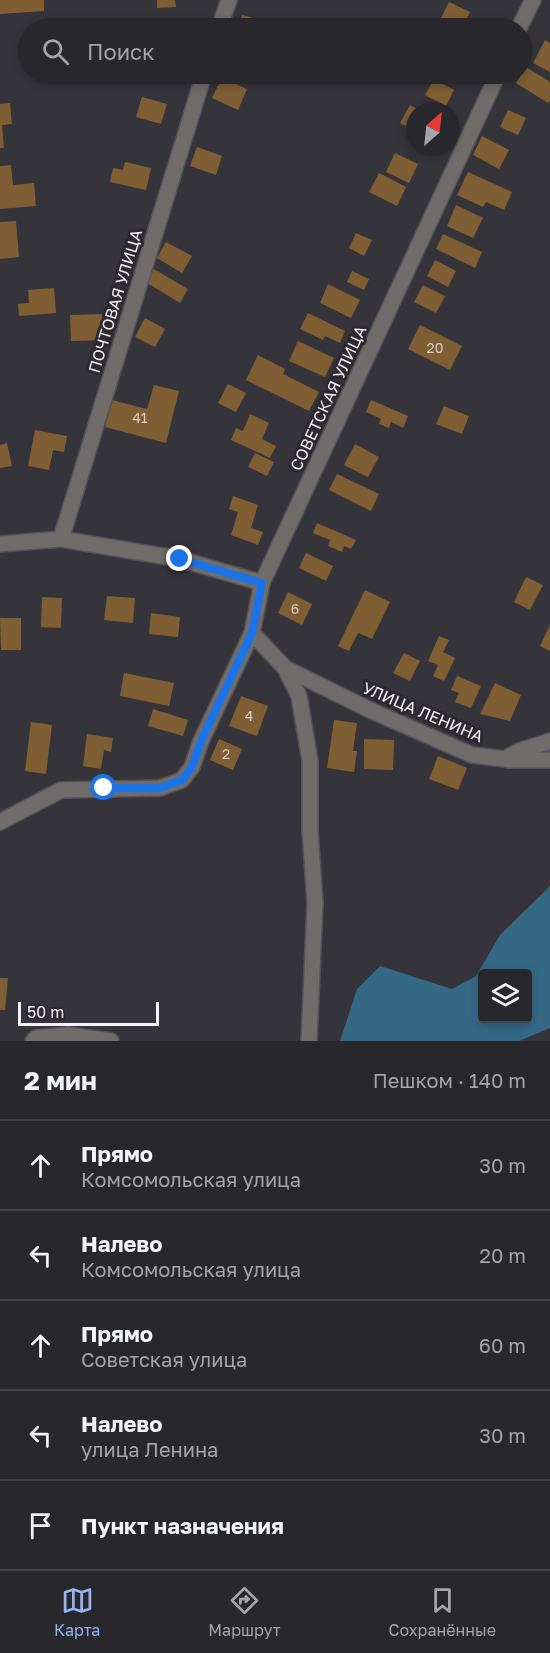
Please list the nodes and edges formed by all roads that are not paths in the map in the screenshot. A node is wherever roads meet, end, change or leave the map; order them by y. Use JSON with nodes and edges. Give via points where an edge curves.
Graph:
{"nodes":[{"id":1,"x":229,"y":0,"type":"edge"},
{"id":2,"x":532,"y":0,"type":"edge"},
{"id":3,"x":223,"y":18,"type":"edge"},
{"id":4,"x":524,"y":18,"type":"edge"},
{"id":5,"x":201,"y":84,"type":"edge"},
{"id":6,"x":493,"y":84,"type":"edge"},
{"id":7,"x":61,"y":539,"type":"junction"},
{"id":8,"x":0,"y":544,"type":"edge"},
{"id":9,"x":262,"y":583,"type":"junction"},
{"id":10,"x":252,"y":633,"type":"junction"},
{"id":11,"x":285,"y":668,"type":"junction"},
{"id":12,"x":550,"y":741,"type":"edge"},
{"id":13,"x":505,"y":759,"type":"junction"},
{"id":14,"x":550,"y":760,"type":"edge"},
{"id":15,"x":0,"y":822,"type":"edge"},
{"id":16,"x":33,"y":1041,"type":"edge"},
{"id":17,"x":111,"y":1041,"type":"edge"},
{"id":18,"x":309,"y":1041,"type":"edge"}],
"edges":[{"from":1,"to":3,"type":"street"},
{"from":2,"to":4,"type":"street"},
{"from":5,"to":7,"type":"street","name":"ПОЧТОВАЯ УЛИЦА"},
{"from":6,"to":9,"type":"street","name":"СОВЕТСКАЯ УЛИЦА"},
{"from":7,"to":8,"type":"street"},
{"from":7,"to":9,"type":"street","via":[[180,559]]},
{"from":9,"to":10,"type":"street","name":"СОВЕТСКАЯ УЛИЦА"},
{"from":10,"to":11,"type":"street"},
{"from":10,"to":15,"type":"street","name":"СОВЕТСКАЯ УЛИЦА","via":[[192,767],[182,780],[160,788],[61,790]]},
{"from":11,"to":13,"type":"street","name":"УЛИЦА ЛЕНИНА","via":[[472,755]]},
{"from":11,"to":18,"type":"street","via":[[299,696],[310,761],[315,903]]},
{"from":12,"to":13,"type":"street"},
{"from":13,"to":14,"type":"street","name":"УЛИЦА ЛЕНИНА"},
{"from":16,"to":17,"type":"street","via":[[69,1035]]}]}
